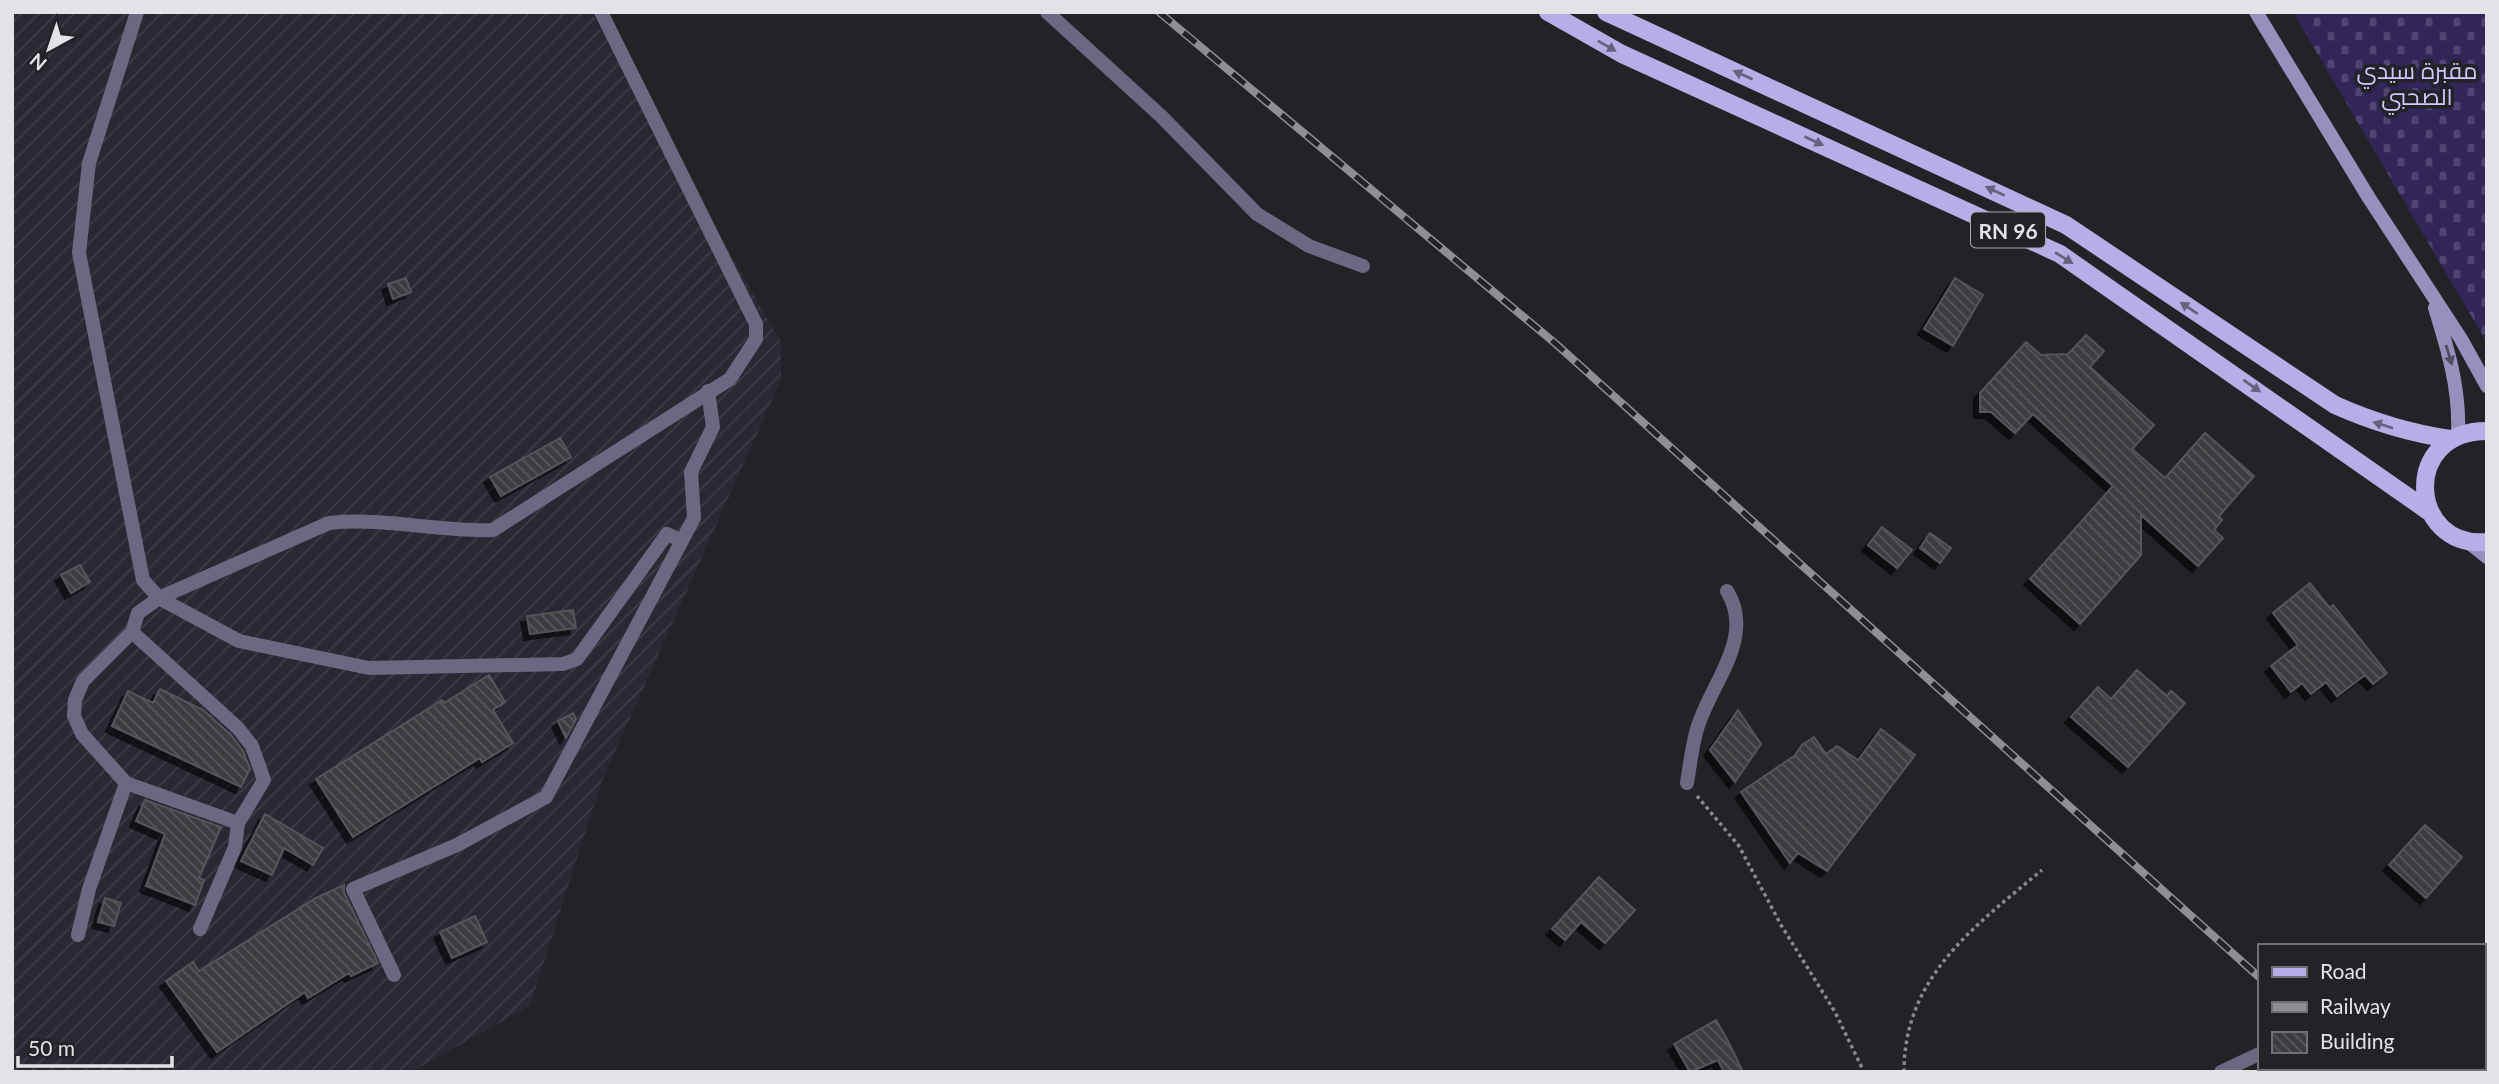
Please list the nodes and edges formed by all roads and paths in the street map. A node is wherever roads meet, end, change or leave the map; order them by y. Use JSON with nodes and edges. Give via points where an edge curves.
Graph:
{"nodes":[{"id":1,"x":137,"y":12,"type":"edge"},
{"id":2,"x":601,"y":12,"type":"edge"},
{"id":3,"x":1047,"y":12,"type":"edge"},
{"id":4,"x":1548,"y":12,"type":"edge"},
{"id":5,"x":1606,"y":12,"type":"edge"},
{"id":6,"x":2256,"y":12,"type":"edge"},
{"id":7,"x":1363,"y":266,"type":"dead end"},
{"id":8,"x":2429,"y":290,"type":"junction"},
{"id":9,"x":2487,"y":386,"type":"edge"},
{"id":10,"x":708,"y":391,"type":"junction"},
{"id":11,"x":2487,"y":430,"type":"edge"},
{"id":12,"x":2454,"y":437,"type":"junction"},
{"id":13,"x":2431,"y":513,"type":"junction"},
{"id":14,"x":682,"y":541,"type":"junction"},
{"id":15,"x":2467,"y":541,"type":"junction"},
{"id":16,"x":2487,"y":542,"type":"edge"},
{"id":17,"x":2487,"y":557,"type":"edge"},
{"id":18,"x":1727,"y":591,"type":"dead end"},
{"id":19,"x":159,"y":598,"type":"junction"},
{"id":20,"x":132,"y":632,"type":"junction"},
{"id":21,"x":126,"y":783,"type":"junction"},
{"id":22,"x":1687,"y":783,"type":"joint"},
{"id":23,"x":238,"y":822,"type":"junction"},
{"id":24,"x":2042,"y":870,"type":"dead end"},
{"id":25,"x":200,"y":929,"type":"dead end"},
{"id":26,"x":78,"y":935,"type":"dead end"},
{"id":27,"x":394,"y":975,"type":"dead end"},
{"id":28,"x":2258,"y":1054,"type":"edge"},
{"id":29,"x":1864,"y":1072,"type":"edge"},
{"id":30,"x":1904,"y":1072,"type":"edge"},
{"id":31,"x":2221,"y":1072,"type":"edge"}],
"edges":[{"from":1,"to":19,"type":"street","via":[[89,163],[79,253],[142,580]]},
{"from":2,"to":10,"type":"street","via":[[757,324],[756,339],[730,379]]},
{"from":3,"to":7,"type":"street","via":[[1162,117],[1257,214],[1309,246]]},
{"from":4,"to":13,"type":"main road","number":"RN 96","one_way":true,"via":[[1622,54],[2060,254]]},
{"from":12,"to":5,"type":"main road","number":"RN 96","one_way":true,"via":[[2410,433],[2335,405],[2066,225]]},
{"from":6,"to":8,"type":"main road"},
{"from":8,"to":9,"type":"main road"},
{"from":8,"to":12,"type":"main road","one_way":true,"via":[[2454,368],[2459,408]]},
{"from":10,"to":14,"type":"street","via":[[713,427],[691,472],[694,518]]},
{"from":10,"to":19,"type":"street","via":[[493,530],[358,520],[330,523]]},
{"from":11,"to":12,"type":"main road"},
{"from":12,"to":13,"type":"main road","via":[[2437,450],[2424,481]]},
{"from":13,"to":15,"type":"main road","via":[[2452,535]]},
{"from":14,"to":19,"type":"street","via":[[667,534],[577,659],[563,664],[369,668],[239,641]]},
{"from":14,"to":27,"type":"street","via":[[546,797],[457,845],[353,889]]},
{"from":15,"to":16,"type":"main road"},
{"from":15,"to":17,"type":"main road"},
{"from":18,"to":22,"type":"street","via":[[1739,624],[1697,728]]},
{"from":19,"to":20,"type":"street","via":[[138,613]]},
{"from":20,"to":21,"type":"street","via":[[83,681],[74,716],[82,734]]},
{"from":20,"to":23,"type":"street","via":[[253,746],[264,780]]},
{"from":21,"to":23,"type":"street"},
{"from":21,"to":26,"type":"street"},
{"from":22,"to":29,"type":"path","via":[[1739,846],[1835,1012]]},
{"from":23,"to":25,"type":"street","via":[[235,847]]},
{"from":24,"to":30,"type":"path","via":[[1941,963],[1912,1012]]},
{"from":28,"to":31,"type":"street"}]}
